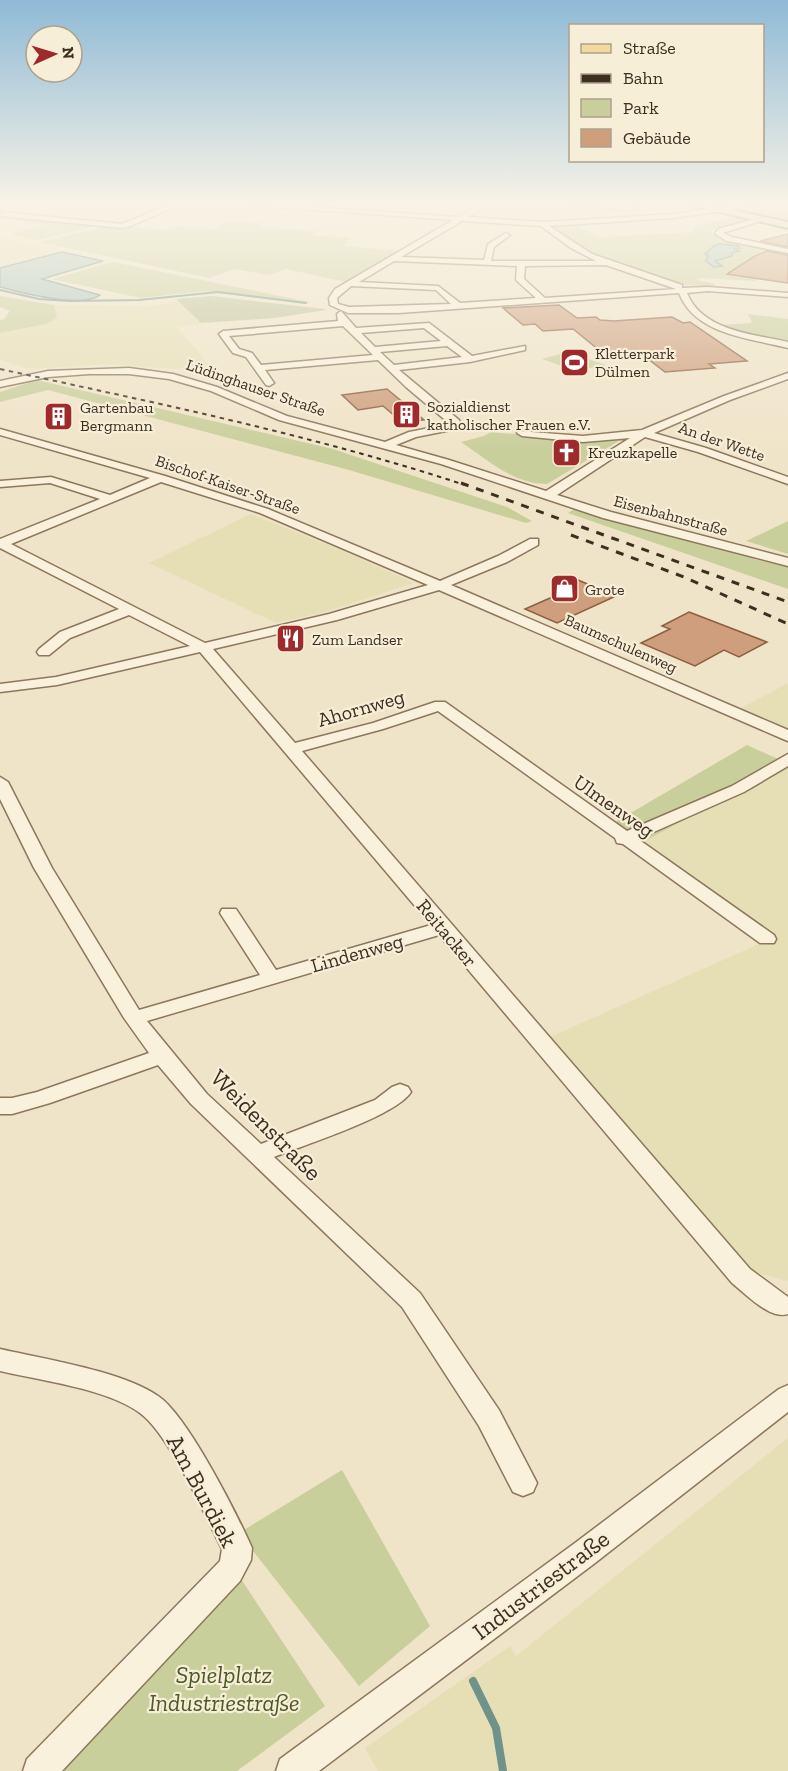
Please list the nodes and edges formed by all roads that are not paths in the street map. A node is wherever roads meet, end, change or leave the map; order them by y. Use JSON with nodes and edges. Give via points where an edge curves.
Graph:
{"nodes":[{"id":1,"x":344,"y":288,"type":"edge"},
{"id":2,"x":430,"y":288,"type":"edge"},
{"id":3,"x":529,"y":288,"type":"edge"},
{"id":4,"x":682,"y":290,"type":"junction"},
{"id":5,"x":788,"y":294,"type":"edge"},
{"id":6,"x":543,"y":300,"type":"junction"},
{"id":7,"x":458,"y":306,"type":"junction"},
{"id":8,"x":345,"y":309,"type":"junction"},
{"id":9,"x":345,"y":323,"type":"junction"},
{"id":10,"x":284,"y":328,"type":"junction"},
{"id":11,"x":354,"y":331,"type":"junction"},
{"id":12,"x":292,"y":337,"type":"dead end"},
{"id":13,"x":449,"y":343,"type":"junction"},
{"id":14,"x":788,"y":345,"type":"edge"},
{"id":15,"x":522,"y":348,"type":"dead end"},
{"id":16,"x":310,"y":353,"type":"dead end"},
{"id":17,"x":377,"y":353,"type":"junction"},
{"id":18,"x":470,"y":358,"type":"junction"},
{"id":19,"x":319,"y":363,"type":"junction"},
{"id":20,"x":259,"y":368,"type":"junction"},
{"id":21,"x":392,"y":368,"type":"junction"},
{"id":22,"x":788,"y":376,"type":"edge"},
{"id":23,"x":269,"y":383,"type":"dead end"},
{"id":24,"x":0,"y":384,"type":"edge"},
{"id":25,"x":0,"y":432,"type":"edge"},
{"id":26,"x":522,"y":433,"type":"dead end"},
{"id":27,"x":644,"y":433,"type":"junction"},
{"id":28,"x":386,"y":446,"type":"junction"},
{"id":29,"x":161,"y":478,"type":"junction"},
{"id":30,"x":788,"y":481,"type":"edge"},
{"id":31,"x":0,"y":484,"type":"edge"},
{"id":32,"x":547,"y":495,"type":"junction"},
{"id":33,"x":109,"y":498,"type":"junction"},
{"id":34,"x":534,"y":542,"type":"dead end"},
{"id":35,"x":0,"y":544,"type":"edge"},
{"id":36,"x":788,"y":562,"type":"edge"},
{"id":37,"x":439,"y":585,"type":"junction"},
{"id":38,"x":129,"y":610,"type":"junction"},
{"id":39,"x":203,"y":648,"type":"junction"},
{"id":40,"x":44,"y":652,"type":"dead end"},
{"id":41,"x":0,"y":687,"type":"edge"},
{"id":42,"x":440,"y":705,"type":"joint"},
{"id":43,"x":788,"y":736,"type":"edge"},
{"id":44,"x":293,"y":748,"type":"junction"},
{"id":45,"x":788,"y":759,"type":"edge"},
{"id":46,"x":0,"y":783,"type":"edge"},
{"id":47,"x":623,"y":839,"type":"junction"},
{"id":48,"x":229,"y":913,"type":"dead end"},
{"id":49,"x":442,"y":928,"type":"junction"},
{"id":50,"x":767,"y":939,"type":"dead end"},
{"id":51,"x":272,"y":978,"type":"junction"},
{"id":52,"x":134,"y":1018,"type":"junction"},
{"id":53,"x":162,"y":1056,"type":"junction"},
{"id":54,"x":400,"y":1092,"type":"dead end"},
{"id":55,"x":0,"y":1106,"type":"edge"},
{"id":56,"x":257,"y":1155,"type":"junction"},
{"id":57,"x":782,"y":1306,"type":"dead end"},
{"id":58,"x":0,"y":1360,"type":"edge"},
{"id":59,"x":788,"y":1397,"type":"edge"},
{"id":60,"x":523,"y":1483,"type":"dead end"},
{"id":61,"x":39,"y":1771,"type":"edge"},
{"id":62,"x":292,"y":1771,"type":"edge"}],
"edges":[{"from":1,"to":8,"type":"street","via":[[333,298],[334,305]]},
{"from":2,"to":7,"type":"street","via":[[438,288]]},
{"from":3,"to":6,"type":"street"},
{"from":4,"to":5,"type":"street"},
{"from":4,"to":6,"type":"street"},
{"from":4,"to":14,"type":"street","via":[[696,314],[708,323]]},
{"from":6,"to":7,"type":"street"},
{"from":7,"to":8,"type":"street"},
{"from":8,"to":9,"type":"street","via":[[341,314]]},
{"from":9,"to":10,"type":"street"},
{"from":9,"to":11,"type":"street"},
{"from":10,"to":12,"type":"street"},
{"from":10,"to":20,"type":"street","via":[[223,334],[236,351],[249,355]]},
{"from":11,"to":13,"type":"street","via":[[426,325]]},
{"from":11,"to":17,"type":"street"},
{"from":13,"to":17,"type":"street"},
{"from":13,"to":18,"type":"street"},
{"from":15,"to":18,"type":"street"},
{"from":16,"to":19,"type":"street"},
{"from":17,"to":19,"type":"street"},
{"from":17,"to":21,"type":"street"},
{"from":18,"to":21,"type":"street"},
{"from":19,"to":20,"type":"street"},
{"from":20,"to":23,"type":"street"},
{"from":21,"to":28,"type":"street","via":[[456,426],[413,434]]},
{"from":22,"to":27,"type":"street"},
{"from":24,"to":28,"type":"street","name":"Lüdinghauser Straße","via":[[89,371],[155,374],[199,384],[283,418]]},
{"from":25,"to":29,"type":"street","name":"Bischof-Kaiser-Straße"},
{"from":26,"to":27,"type":"street","via":[[583,439]]},
{"from":27,"to":30,"type":"street","name":"An der Wette"},
{"from":27,"to":32,"type":"street"},
{"from":28,"to":32,"type":"street","name":"Lüdinghauser Straße"},
{"from":29,"to":33,"type":"street"},
{"from":29,"to":37,"type":"street","name":"Bischof-Kaiser-Straße","via":[[264,511]]},
{"from":31,"to":33,"type":"street","via":[[51,480]]},
{"from":32,"to":36,"type":"street","name":"Eisenbahnstraße","via":[[677,535]]},
{"from":33,"to":35,"type":"street"},
{"from":34,"to":37,"type":"street"},
{"from":35,"to":38,"type":"street","name":"Reitacker"},
{"from":37,"to":39,"type":"street","via":[[293,628]]},
{"from":37,"to":43,"type":"street","name":"Baumschulenweg"},
{"from":38,"to":39,"type":"street","name":"Reitacker"},
{"from":38,"to":40,"type":"street","via":[[65,635]]},
{"from":39,"to":41,"type":"street","via":[[57,681]]},
{"from":39,"to":44,"type":"street","name":"Reitacker"},
{"from":42,"to":44,"type":"street","name":"Ahornweg"},
{"from":42,"to":47,"type":"street","name":"Ulmenweg"},
{"from":44,"to":49,"type":"street","name":"Reitacker"},
{"from":45,"to":47,"type":"street","via":[[738,789]]},
{"from":46,"to":52,"type":"street","name":"Weidenstraße","via":[[43,868]]},
{"from":47,"to":50,"type":"street","name":"Ulmenweg"},
{"from":48,"to":51,"type":"street"},
{"from":49,"to":51,"type":"street","name":"Lindenweg"},
{"from":49,"to":57,"type":"street","name":"Reitacker","via":[[741,1276]]},
{"from":51,"to":52,"type":"street","name":"Lindenweg"},
{"from":52,"to":53,"type":"street","name":"Weidenstraße"},
{"from":53,"to":55,"type":"street","via":[[42,1098]]},
{"from":53,"to":56,"type":"street","name":"Weidenstraße","via":[[199,1099]]},
{"from":54,"to":56,"type":"street","via":[[383,1105]]},
{"from":56,"to":60,"type":"street","name":"Weidenstraße","via":[[411,1300],[489,1418]]},
{"from":58,"to":61,"type":"street","name":"Am Burdiek","via":[[125,1392],[151,1405],[171,1429],[237,1548],[230,1571]]},
{"from":59,"to":62,"type":"street","name":"Industriestraße"}]}
